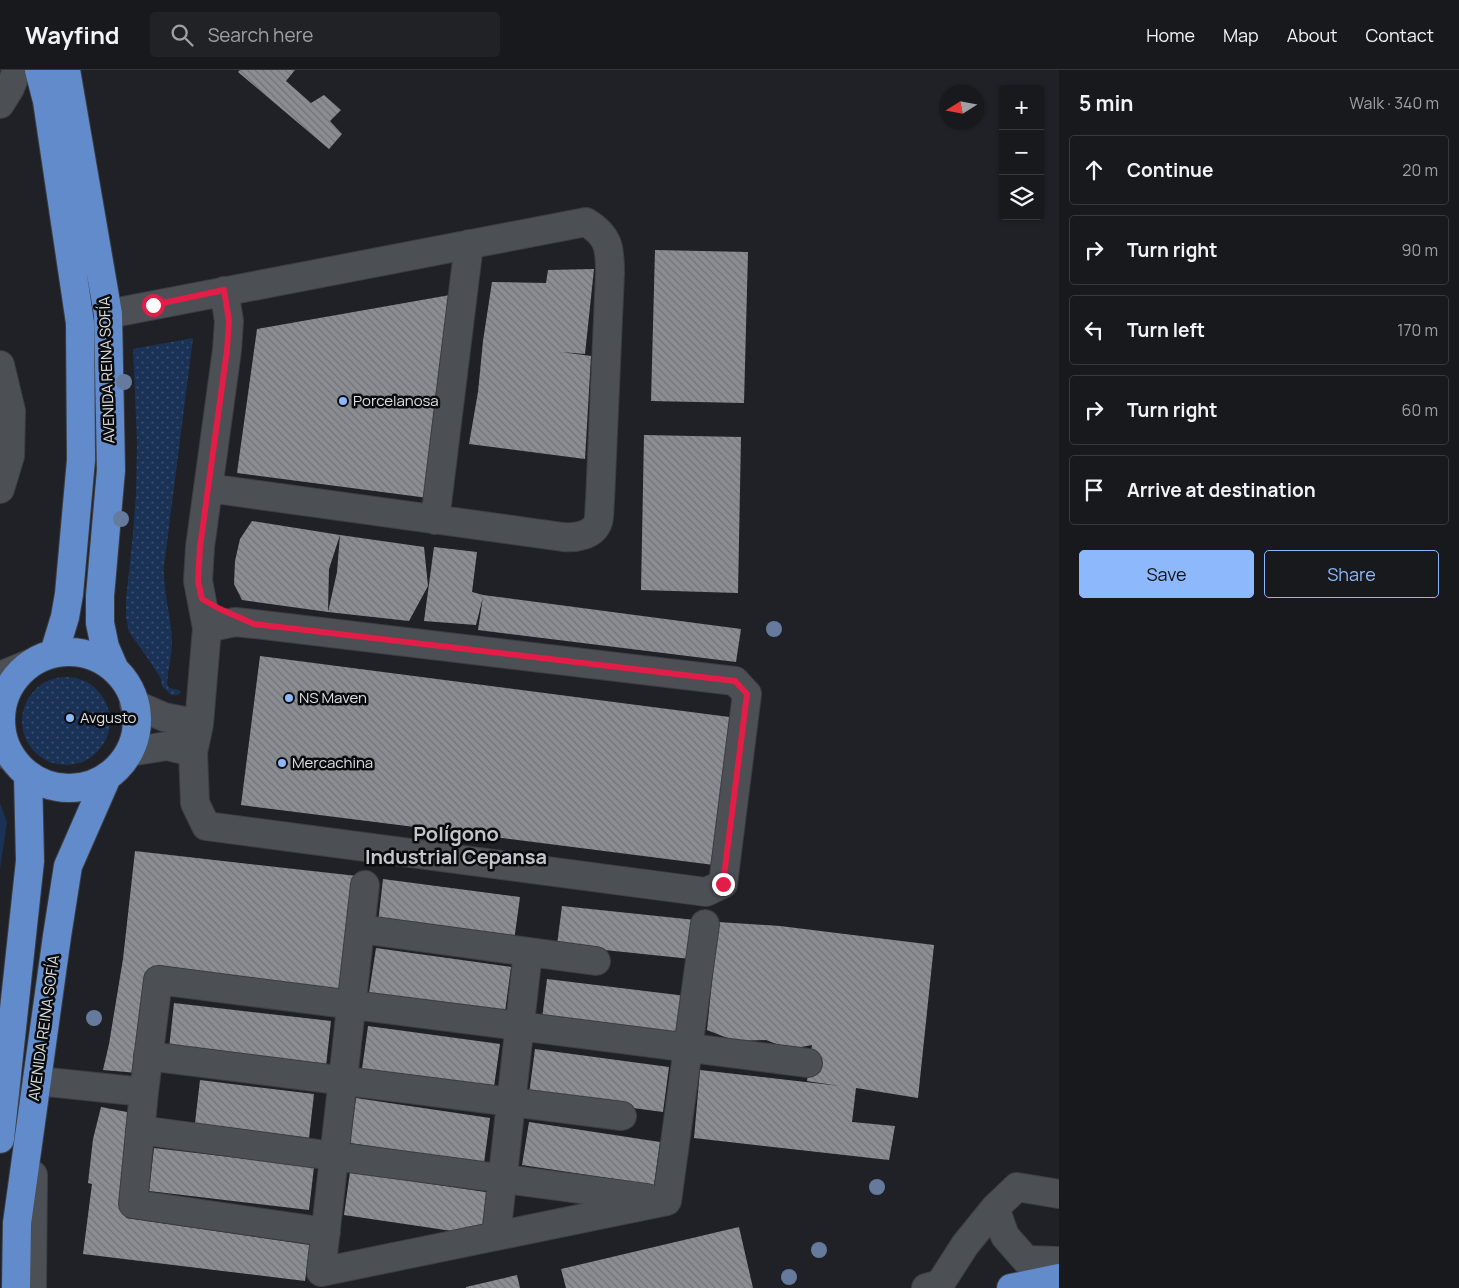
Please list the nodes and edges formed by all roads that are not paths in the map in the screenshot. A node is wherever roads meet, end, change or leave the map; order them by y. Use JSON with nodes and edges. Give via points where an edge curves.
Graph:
{"nodes":[{"id":1,"x":17,"y":70,"type":"edge"},
{"id":2,"x":39,"y":70,"type":"edge"},
{"id":3,"x":66,"y":70,"type":"edge"},
{"id":4,"x":0,"y":104,"type":"edge"},
{"id":5,"x":470,"y":244,"type":"junction"},
{"id":6,"x":224,"y":290,"type":"junction"},
{"id":7,"x":108,"y":314,"type":"junction"},
{"id":8,"x":0,"y":365,"type":"edge"},
{"id":9,"x":208,"y":488,"type":"junction"},
{"id":10,"x":0,"y":489,"type":"edge"},
{"id":11,"x":435,"y":520,"type":"junction"},
{"id":12,"x":202,"y":599,"type":"junction"},
{"id":13,"x":254,"y":624,"type":"junction"},
{"id":14,"x":206,"y":635,"type":"junction"},
{"id":15,"x":54,"y":653,"type":"junction"},
{"id":16,"x":29,"y":664,"type":"junction"},
{"id":17,"x":115,"y":670,"type":"junction"},
{"id":18,"x":0,"y":676,"type":"edge"},
{"id":19,"x":134,"y":704,"type":"junction"},
{"id":20,"x":199,"y":724,"type":"junction"},
{"id":21,"x":129,"y":752,"type":"junction"},
{"id":22,"x":193,"y":752,"type":"junction"},
{"id":23,"x":14,"y":762,"type":"edge"},
{"id":24,"x":106,"y":777,"type":"junction"},
{"id":25,"x":366,"y":885,"type":"dead end"},
{"id":26,"x":704,"y":924,"type":"dead end"},
{"id":27,"x":360,"y":929,"type":"junction"},
{"id":28,"x":528,"y":952,"type":"junction"},
{"id":29,"x":596,"y":961,"type":"dead end"},
{"id":30,"x":352,"y":1005,"type":"junction"},
{"id":31,"x":520,"y":1027,"type":"junction"},
{"id":32,"x":688,"y":1048,"type":"junction"},
{"id":33,"x":148,"y":1056,"type":"junction"},
{"id":34,"x":808,"y":1063,"type":"dead end"},
{"id":35,"x":344,"y":1080,"type":"junction"},
{"id":36,"x":38,"y":1081,"type":"junction"},
{"id":37,"x":144,"y":1092,"type":"junction"},
{"id":38,"x":511,"y":1102,"type":"junction"},
{"id":39,"x":34,"y":1108,"type":"junction"},
{"id":40,"x":622,"y":1116,"type":"dead end"},
{"id":41,"x":140,"y":1130,"type":"junction"},
{"id":42,"x":0,"y":1139,"type":"edge"},
{"id":43,"x":335,"y":1156,"type":"junction"},
{"id":44,"x":503,"y":1179,"type":"junction"},
{"id":45,"x":1059,"y":1194,"type":"edge"},
{"id":46,"x":667,"y":1201,"type":"junction"},
{"id":47,"x":995,"y":1208,"type":"junction"},
{"id":48,"x":326,"y":1232,"type":"junction"},
{"id":49,"x":496,"y":1236,"type":"junction"},
{"id":50,"x":1059,"y":1261,"type":"edge"},
{"id":51,"x":1059,"y":1278,"type":"edge"},
{"id":52,"x":16,"y":1288,"type":"edge"},
{"id":53,"x":32,"y":1288,"type":"edge"},
{"id":54,"x":926,"y":1288,"type":"edge"},
{"id":55,"x":1011,"y":1288,"type":"edge"}],
"edges":[{"from":1,"to":4,"type":"street"},
{"from":2,"to":15,"type":"highway","name":"AVENIDA REINA SOFÍA","via":[[47,101],[80,323],[80,470],[70,594]]},
{"from":3,"to":7,"type":"highway","name":"AVENIDA REINA SOFÍA"},
{"from":5,"to":6,"type":"street"},
{"from":5,"to":11,"type":"street"},
{"from":5,"to":11,"type":"street","via":[[586,222],[607,242],[610,255],[598,523],[590,532],[577,538]]},
{"from":6,"to":7,"type":"street"},
{"from":6,"to":9,"type":"street","via":[[229,321]]},
{"from":7,"to":17,"type":"highway","name":"AVENIDA REINA SOFÍA","via":[[111,470],[100,623],[105,647]]},
{"from":8,"to":10,"type":"street","via":[[11,411],[10,456]]},
{"from":9,"to":11,"type":"street"},
{"from":9,"to":12,"type":"street","via":[[198,581]]},
{"from":12,"to":13,"type":"street"},
{"from":12,"to":14,"type":"street"},
{"from":13,"to":14,"type":"street","via":[[235,622]]},
{"from":13,"to":22,"type":"street","via":[[735,681],[747,694],[723,884],[706,892],[206,826],[195,803]]},
{"from":14,"to":20,"type":"street"},
{"from":15,"to":16,"type":"highway"},
{"from":15,"to":17,"type":"highway","via":[[76,652],[97,658]]},
{"from":16,"to":18,"type":"street"},
{"from":16,"to":23,"type":"highway","via":[[14,680],[4,698],[0,719],[3,740]]},
{"from":17,"to":19,"type":"highway","via":[[127,686]]},
{"from":19,"to":20,"type":"street","via":[[164,717]]},
{"from":19,"to":21,"type":"highway","via":[[135,736]]},
{"from":20,"to":22,"type":"street"},
{"from":21,"to":22,"type":"street","via":[[167,746]]},
{"from":21,"to":24,"type":"highway"},
{"from":23,"to":24,"type":"highway","via":[[47,785],[67,788],[88,786]]},
{"from":23,"to":42,"type":"highway","name":"AVENIDA REINA SOFÍA","via":[[30,861]]},
{"from":24,"to":36,"type":"highway","name":"AVENIDA REINA SOFÍA","via":[[68,866]]},
{"from":25,"to":27,"type":"street"},
{"from":26,"to":32,"type":"street"},
{"from":27,"to":28,"type":"street"},
{"from":27,"to":30,"type":"street"},
{"from":28,"to":29,"type":"street"},
{"from":28,"to":31,"type":"street"},
{"from":30,"to":31,"type":"street"},
{"from":30,"to":33,"type":"street","via":[[158,980]]},
{"from":30,"to":35,"type":"street"},
{"from":31,"to":32,"type":"street"},
{"from":31,"to":38,"type":"street"},
{"from":32,"to":34,"type":"street"},
{"from":32,"to":46,"type":"street"},
{"from":33,"to":35,"type":"street"},
{"from":33,"to":37,"type":"street"},
{"from":35,"to":38,"type":"street"},
{"from":35,"to":43,"type":"street"},
{"from":36,"to":37,"type":"street"},
{"from":36,"to":39,"type":"highway","name":"AVENIDA REINA SOFÍA"},
{"from":37,"to":41,"type":"street"},
{"from":38,"to":40,"type":"street"},
{"from":38,"to":44,"type":"street"},
{"from":39,"to":52,"type":"highway","name":"AVENIDA REINA SOFÍA","via":[[17,1222]]},
{"from":39,"to":53,"type":"street"},
{"from":41,"to":43,"type":"street"},
{"from":41,"to":48,"type":"street","via":[[133,1204]]},
{"from":43,"to":44,"type":"street"},
{"from":43,"to":48,"type":"street"},
{"from":44,"to":46,"type":"street"},
{"from":44,"to":49,"type":"street"},
{"from":45,"to":47,"type":"street","via":[[1017,1187]]},
{"from":46,"to":49,"type":"street"},
{"from":47,"to":50,"type":"street","via":[[1005,1236],[1026,1260]]},
{"from":47,"to":54,"type":"street","via":[[940,1284]]},
{"from":48,"to":49,"type":"street","via":[[321,1272]]},
{"from":51,"to":55,"type":"highway"}]}
